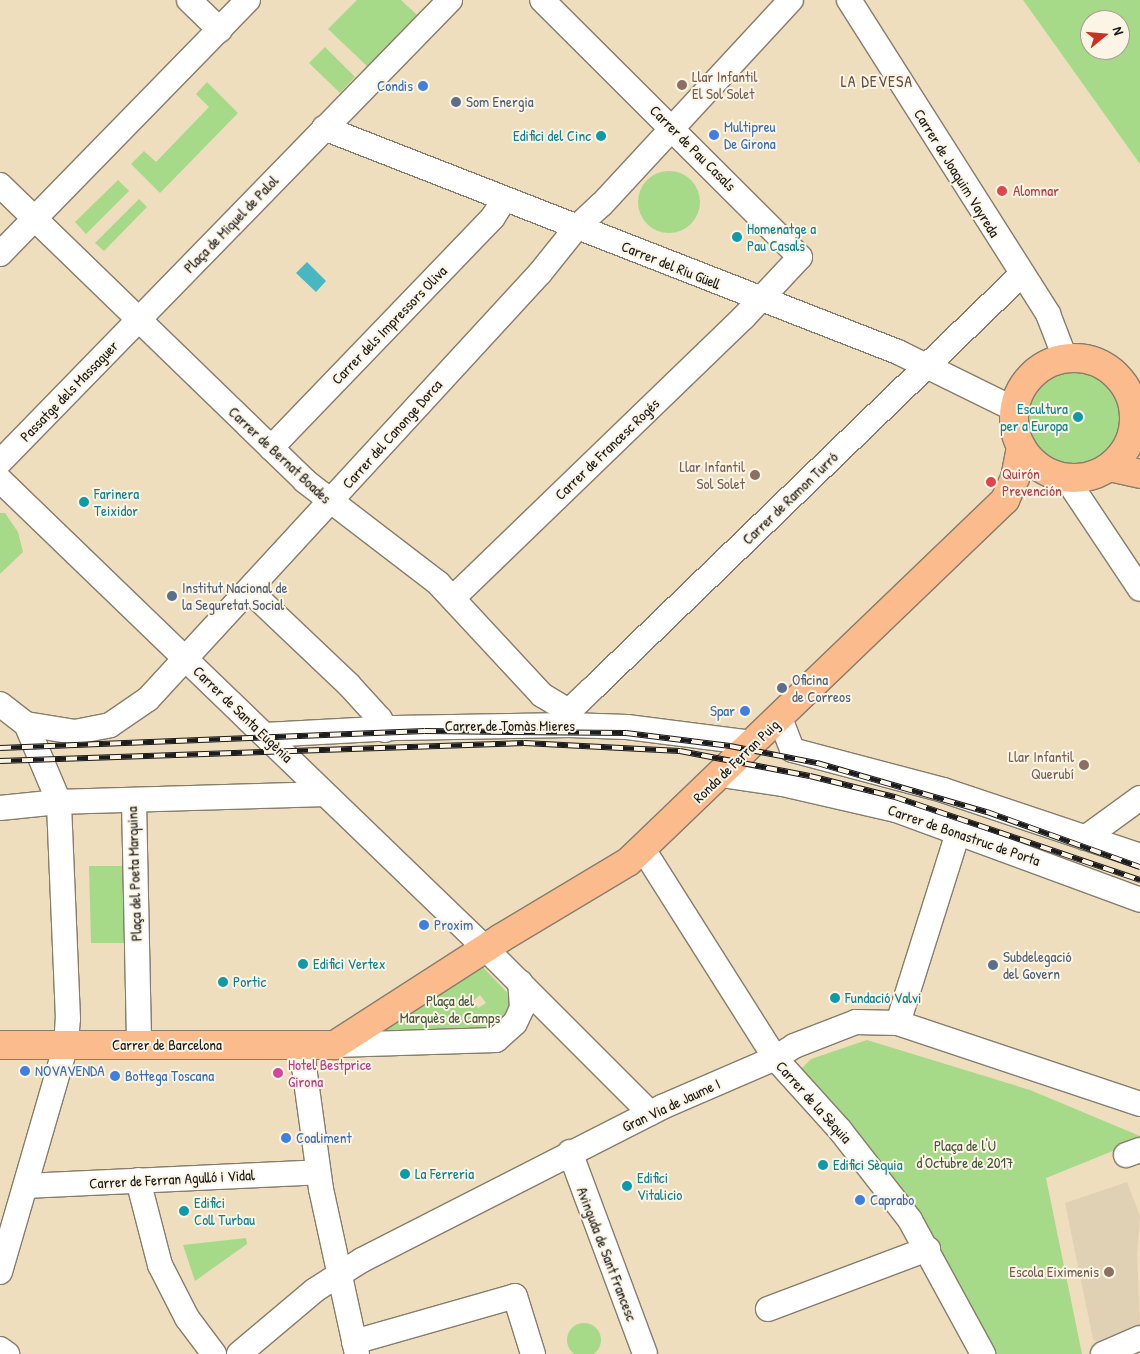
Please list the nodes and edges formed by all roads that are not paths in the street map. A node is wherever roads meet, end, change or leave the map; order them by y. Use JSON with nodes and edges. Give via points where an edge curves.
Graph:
{"nodes":[{"id":1,"x":189,"y":0,"type":"edge"},
{"id":2,"x":248,"y":0,"type":"edge"},
{"id":3,"x":450,"y":0,"type":"edge"},
{"id":4,"x":542,"y":0,"type":"edge"},
{"id":5,"x":791,"y":0,"type":"edge"},
{"id":6,"x":849,"y":0,"type":"edge"},
{"id":7,"x":220,"y":30,"type":"junction"},
{"id":8,"x":324,"y":128,"type":"junction"},
{"id":9,"x":673,"y":128,"type":"junction"},
{"id":10,"x":0,"y":186,"type":"edge"},
{"id":11,"x":504,"y":200,"type":"junction"},
{"id":12,"x":35,"y":219,"type":"junction"},
{"id":13,"x":576,"y":228,"type":"junction"},
{"id":14,"x":0,"y":254,"type":"edge"},
{"id":15,"x":1021,"y":275,"type":"junction"},
{"id":16,"x":760,"y":300,"type":"junction"},
{"id":17,"x":138,"y":320,"type":"junction"},
{"id":18,"x":1074,"y":358,"type":"junction"},
{"id":19,"x":925,"y":364,"type":"junction"},
{"id":20,"x":1136,"y":400,"type":"edge"},
{"id":21,"x":1014,"y":409,"type":"junction"},
{"id":22,"x":271,"y":448,"type":"junction"},
{"id":23,"x":1021,"y":448,"type":"junction"},
{"id":24,"x":0,"y":462,"type":"edge"},
{"id":25,"x":1110,"y":467,"type":"junction"},
{"id":26,"x":1140,"y":474,"type":"edge"},
{"id":27,"x":1060,"y":477,"type":"junction"},
{"id":28,"x":0,"y":480,"type":"edge"},
{"id":29,"x":1005,"y":500,"type":"junction"},
{"id":30,"x":330,"y":501,"type":"junction"},
{"id":31,"x":1140,"y":589,"type":"edge"},
{"id":32,"x":249,"y":590,"type":"junction"},
{"id":33,"x":453,"y":598,"type":"junction"},
{"id":34,"x":186,"y":660,"type":"junction"},
{"id":35,"x":1,"y":707,"type":"edge"},
{"id":36,"x":569,"y":718,"type":"junction"},
{"id":37,"x":780,"y":718,"type":"junction"},
{"id":38,"x":26,"y":724,"type":"junction"},
{"id":39,"x":384,"y":730,"type":"junction"},
{"id":40,"x":265,"y":736,"type":"junction"},
{"id":41,"x":754,"y":743,"type":"junction"},
{"id":42,"x":808,"y":754,"type":"junction"},
{"id":43,"x":721,"y":775,"type":"junction"},
{"id":44,"x":783,"y":784,"type":"junction"},
{"id":45,"x":324,"y":794,"type":"junction"},
{"id":46,"x":1140,"y":798,"type":"edge"},
{"id":47,"x":134,"y":800,"type":"junction"},
{"id":48,"x":59,"y":802,"type":"junction"},
{"id":49,"x":0,"y":808,"type":"edge"},
{"id":50,"x":958,"y":833,"type":"junction"},
{"id":51,"x":1085,"y":838,"type":"junction"},
{"id":52,"x":643,"y":849,"type":"junction"},
{"id":53,"x":1140,"y":856,"type":"edge"},
{"id":54,"x":1140,"y":900,"type":"edge"},
{"id":55,"x":486,"y":948,"type":"junction"},
{"id":56,"x":520,"y":982,"type":"junction"},
{"id":57,"x":898,"y":1023,"type":"junction"},
{"id":58,"x":138,"y":1033,"type":"junction"},
{"id":59,"x":0,"y":1045,"type":"edge"},
{"id":60,"x":66,"y":1045,"type":"junction"},
{"id":61,"x":300,"y":1045,"type":"junction"},
{"id":62,"x":335,"y":1045,"type":"junction"},
{"id":63,"x":775,"y":1058,"type":"junction"},
{"id":64,"x":1140,"y":1104,"type":"edge"},
{"id":65,"x":650,"y":1113,"type":"junction"},
{"id":66,"x":570,"y":1152,"type":"junction"},
{"id":67,"x":318,"y":1172,"type":"junction"},
{"id":68,"x":138,"y":1180,"type":"junction"},
{"id":69,"x":26,"y":1186,"type":"junction"},
{"id":70,"x":928,"y":1249,"type":"junction"},
{"id":71,"x":0,"y":1272,"type":"edge"},
{"id":72,"x":340,"y":1274,"type":"junction"},
{"id":73,"x":768,"y":1310,"type":"dead end"},
{"id":74,"x":1140,"y":1338,"type":"edge"},
{"id":75,"x":355,"y":1348,"type":"edge"},
{"id":76,"x":0,"y":1349,"type":"edge"},
{"id":77,"x":7,"y":1354,"type":"edge"},
{"id":78,"x":214,"y":1354,"type":"edge"},
{"id":79,"x":239,"y":1354,"type":"edge"},
{"id":80,"x":532,"y":1354,"type":"edge"},
{"id":81,"x":645,"y":1354,"type":"edge"},
{"id":82,"x":983,"y":1354,"type":"edge"},
{"id":83,"x":1103,"y":1354,"type":"edge"}],
"edges":[{"from":1,"to":7,"type":"street"},
{"from":2,"to":7,"type":"street"},
{"from":3,"to":8,"type":"street","name":"Plaça de Miquel de Palol"},
{"from":4,"to":9,"type":"street","name":"Carrer de Pau Casals"},
{"from":5,"to":9,"type":"street","name":"Carrer del Canonge Dorca"},
{"from":6,"to":15,"type":"street","name":"Carrer de Joaquim Vayreda"},
{"from":7,"to":12,"type":"street"},
{"from":8,"to":11,"type":"street","name":"Carrer del Riu Güell"},
{"from":8,"to":17,"type":"street","name":"Plaça de Miquel de Palol"},
{"from":9,"to":13,"type":"street","name":"Carrer del Canonge Dorca"},
{"from":9,"to":16,"type":"street","name":"Carrer de Pau Casals","via":[[800,256]]},
{"from":10,"to":12,"type":"street","name":"Carrer de Bernat Boades"},
{"from":11,"to":13,"type":"street","name":"Carrer del Riu Güell"},
{"from":11,"to":22,"type":"street","name":"Carrer dels Impressors Oliva","via":[[493,217]]},
{"from":12,"to":14,"type":"street"},
{"from":12,"to":17,"type":"street","name":"Carrer de Bernat Boades"},
{"from":13,"to":16,"type":"street","name":"Carrer del Riu Güell"},
{"from":13,"to":30,"type":"street","name":"Carrer del Canonge Dorca","via":[[563,247]]},
{"from":15,"to":18,"type":"street","name":"Carrer de Joaquim Vayreda"},
{"from":15,"to":19,"type":"street","name":"Carrer de Ramon Turró"},
{"from":16,"to":19,"type":"street","name":"Carrer del Riu Güell"},
{"from":16,"to":33,"type":"street","name":"Carrer de Francesc Rogés"},
{"from":17,"to":22,"type":"street","name":"Carrer de Bernat Boades"},
{"from":17,"to":24,"type":"street","name":"Passatge dels Massaguer"},
{"from":18,"to":20,"type":"main road","via":[[1101,364],[1115,373]]},
{"from":18,"to":21,"type":"main road","via":[[1047,364],[1034,372],[1022,386]]},
{"from":19,"to":21,"type":"street","name":"Carrer del Riu Güell"},
{"from":19,"to":36,"type":"street","name":"Carrer de Ramon Turró"},
{"from":20,"to":25,"type":"main road","via":[[1130,440]]},
{"from":21,"to":23,"type":"main road","via":[[1015,430]]},
{"from":22,"to":30,"type":"street","name":"Carrer de Bernat Boades"},
{"from":23,"to":27,"type":"main road","via":[[1036,465]]},
{"from":23,"to":29,"type":"main road","name":"Ronda de Ferran Puig","via":[[1015,478]]},
{"from":25,"to":26,"type":"main road"},
{"from":25,"to":27,"type":"main road","via":[[1092,476]]},
{"from":27,"to":29,"type":"main road","name":"Ronda de Ferran Puig"},
{"from":27,"to":31,"type":"street"},
{"from":28,"to":34,"type":"street","name":"Carrer de Santa Eugènia"},
{"from":29,"to":37,"type":"main road","name":"Ronda de Ferran Puig"},
{"from":30,"to":32,"type":"street","name":"Carrer del Canonge Dorca"},
{"from":30,"to":33,"type":"street","name":"Carrer de Bernat Boades"},
{"from":32,"to":34,"type":"street","name":"Carrer del Canonge Dorca"},
{"from":32,"to":39,"type":"street","via":[[344,680],[380,719]]},
{"from":33,"to":36,"type":"street","name":"Carrer de Bernat Boades","via":[[542,695]]},
{"from":34,"to":38,"type":"street","name":"Carrer del Canonge Dorca","via":[[148,699],[110,725],[75,732]]},
{"from":34,"to":40,"type":"street","name":"Carrer de Santa Eugènia"},
{"from":35,"to":38,"type":"street"},
{"from":36,"to":39,"type":"street","name":"Carrer de Tomàs Mieres"},
{"from":36,"to":41,"type":"street","name":"Carrer de Tomàs Mieres"},
{"from":37,"to":41,"type":"main road","name":"Ronda de Ferran Puig"},
{"from":37,"to":42,"type":"street","via":[[792,750]]},
{"from":38,"to":48,"type":"street"},
{"from":39,"to":40,"type":"street","name":"Carrer de Tomàs Mieres"},
{"from":40,"to":45,"type":"street","name":"Carrer de Santa Eugènia"},
{"from":41,"to":43,"type":"main road","name":"Ronda de Ferran Puig"},
{"from":42,"to":44,"type":"street","via":[[793,760],[782,770]]},
{"from":42,"to":51,"type":"street","via":[[943,790]]},
{"from":43,"to":44,"type":"street","name":"Carrer de Bonastruc de Porta"},
{"from":43,"to":52,"type":"main road","name":"Ronda de Ferran Puig"},
{"from":44,"to":50,"type":"street","name":"Carrer de Bonastruc de Porta","via":[[896,810]]},
{"from":45,"to":47,"type":"street"},
{"from":45,"to":55,"type":"street","name":"Carrer de Santa Eugènia"},
{"from":46,"to":51,"type":"street"},
{"from":47,"to":48,"type":"street","name":"Plaça del Poeta Marquina"},
{"from":47,"to":58,"type":"street","name":"Plaça del Poeta Marquina"},
{"from":48,"to":49,"type":"street","name":"Plaça del Poeta Marquina"},
{"from":48,"to":60,"type":"street","via":[[68,1010]]},
{"from":50,"to":54,"type":"street","name":"Carrer de Bonastruc de Porta"},
{"from":50,"to":57,"type":"street"},
{"from":51,"to":53,"type":"street"},
{"from":52,"to":55,"type":"main road","name":"Ronda de Ferran Puig","via":[[628,862]]},
{"from":52,"to":63,"type":"street","name":"Carrer de la Sèquia"},
{"from":55,"to":56,"type":"street"},
{"from":55,"to":62,"type":"main road"},
{"from":56,"to":62,"type":"street","via":[[522,1008],[515,1023],[496,1040]]},
{"from":56,"to":65,"type":"street"},
{"from":57,"to":63,"type":"street","name":"Gran Via de Jaume I","via":[[856,1022],[794,1046]]},
{"from":57,"to":64,"type":"street","name":"Gran Via de Jaume I"},
{"from":58,"to":60,"type":"main road","name":"Carrer de Barcelona"},
{"from":58,"to":61,"type":"main road","name":"Carrer de Barcelona"},
{"from":59,"to":60,"type":"main road","name":"Carrer de Barcelona"},
{"from":60,"to":69,"type":"street"},
{"from":61,"to":62,"type":"main road","name":"Carrer de Barcelona"},
{"from":61,"to":67,"type":"street"},
{"from":63,"to":65,"type":"street","name":"Gran Via de Jaume I"},
{"from":63,"to":70,"type":"street","name":"Carrer de la Sèquia","via":[[840,1130],[910,1220]]},
{"from":65,"to":66,"type":"street","name":"Gran Via de Jaume I"},
{"from":66,"to":72,"type":"street","name":"Gran Via de Jaume I"},
{"from":66,"to":81,"type":"street","name":"Avinguda de Sant Francesc"},
{"from":67,"to":68,"type":"street","name":"Carrer de Ferran Agulló i Vidal"},
{"from":67,"to":72,"type":"street"},
{"from":68,"to":69,"type":"street","name":"Carrer de Ferran Agulló i Vidal"},
{"from":68,"to":78,"type":"street","via":[[160,1266],[187,1318]]},
{"from":69,"to":71,"type":"street"},
{"from":70,"to":73,"type":"street"},
{"from":70,"to":82,"type":"street","name":"Carrer de la Sèquia"},
{"from":72,"to":75,"type":"street"},
{"from":72,"to":79,"type":"street","name":"Gran Via de Jaume I","via":[[315,1290]]},
{"from":74,"to":83,"type":"street"},
{"from":75,"to":80,"type":"street","via":[[515,1296]]},
{"from":76,"to":77,"type":"street"}]}
